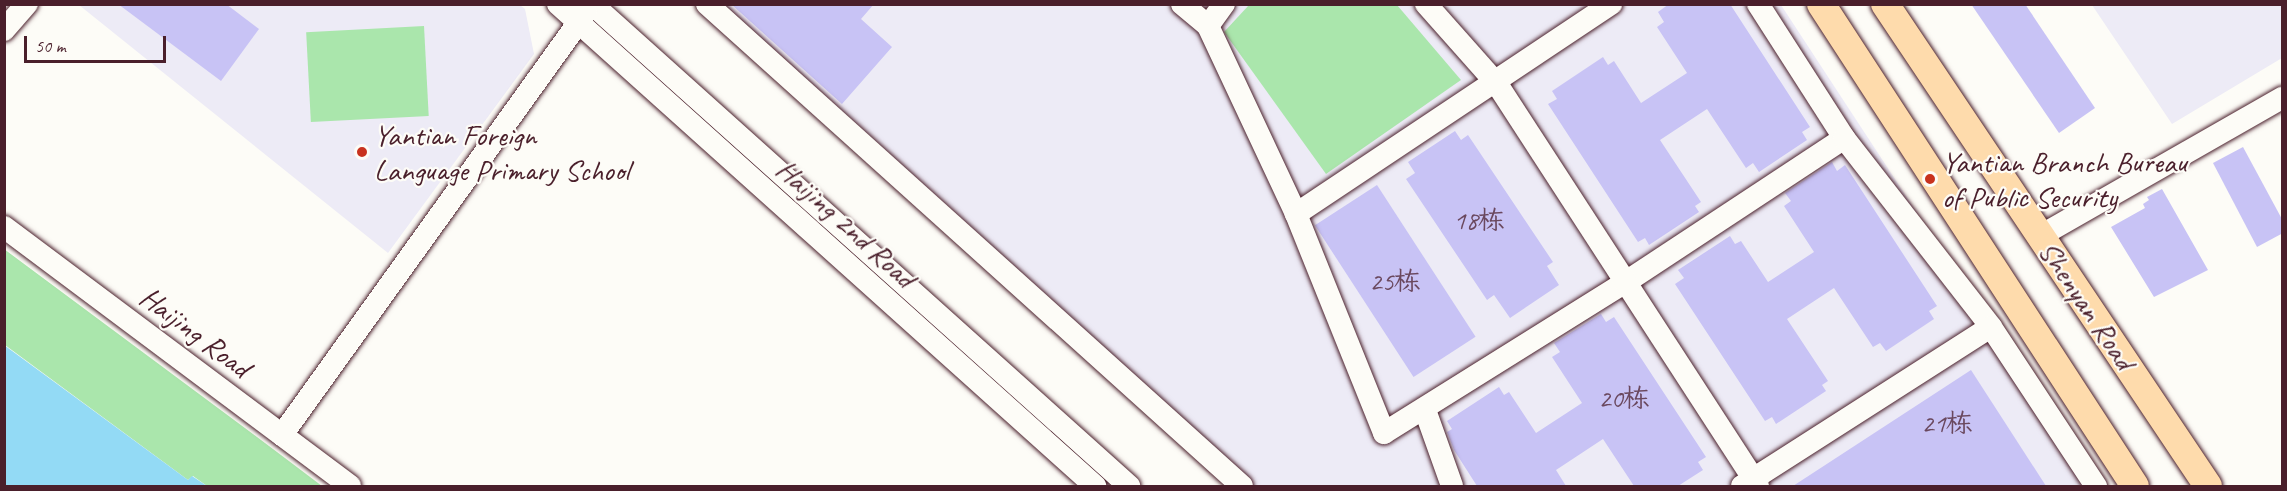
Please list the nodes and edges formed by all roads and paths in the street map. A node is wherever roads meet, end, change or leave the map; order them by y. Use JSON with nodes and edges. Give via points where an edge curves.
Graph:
{"nodes":[{"id":1,"x":27,"y":4,"type":"edge"},
{"id":2,"x":558,"y":4,"type":"edge"},
{"id":3,"x":707,"y":4,"type":"edge"},
{"id":4,"x":1182,"y":4,"type":"edge"},
{"id":5,"x":1224,"y":4,"type":"edge"},
{"id":6,"x":1426,"y":4,"type":"edge"},
{"id":7,"x":1611,"y":4,"type":"edge"},
{"id":8,"x":1758,"y":4,"type":"edge"},
{"id":9,"x":1821,"y":4,"type":"edge"},
{"id":10,"x":1885,"y":4,"type":"edge"},
{"id":11,"x":587,"y":11,"type":"edge"},
{"id":12,"x":1208,"y":26,"type":"junction"},
{"id":13,"x":4,"y":30,"type":"edge"},
{"id":14,"x":1497,"y":84,"type":"junction"},
{"id":15,"x":2283,"y":98,"type":"edge"},
{"id":16,"x":1844,"y":138,"type":"junction"},
{"id":17,"x":1296,"y":214,"type":"junction"},
{"id":18,"x":4,"y":227,"type":"edge"},
{"id":19,"x":2040,"y":236,"type":"junction"},
{"id":20,"x":1626,"y":282,"type":"junction"},
{"id":21,"x":1991,"y":327,"type":"junction"},
{"id":22,"x":1425,"y":410,"type":"junction"},
{"id":23,"x":282,"y":435,"type":"junction"},
{"id":24,"x":1751,"y":484,"type":"edge"},
{"id":25,"x":350,"y":486,"type":"edge"},
{"id":26,"x":1095,"y":486,"type":"edge"},
{"id":27,"x":1129,"y":486,"type":"edge"},
{"id":28,"x":1242,"y":486,"type":"edge"},
{"id":29,"x":1452,"y":486,"type":"edge"},
{"id":30,"x":2096,"y":486,"type":"edge"},
{"id":31,"x":2135,"y":486,"type":"edge"},
{"id":32,"x":2208,"y":486,"type":"edge"}],
"edges":[{"from":1,"to":13,"type":"street"},
{"from":2,"to":11,"type":"street","name":"Haijing 2nd Road"},
{"from":3,"to":28,"type":"street"},
{"from":4,"to":12,"type":"street"},
{"from":5,"to":12,"type":"street"},
{"from":6,"to":14,"type":"street"},
{"from":7,"to":14,"type":"street"},
{"from":8,"to":16,"type":"street"},
{"from":9,"to":31,"type":"main road","name":"Shenyan Road"},
{"from":10,"to":19,"type":"main road","name":"Shenyan Road"},
{"from":11,"to":23,"type":"street"},
{"from":11,"to":26,"type":"street","name":"Haijing 2nd Road"},
{"from":11,"to":27,"type":"street","name":"Haijing 2nd Road"},
{"from":12,"to":17,"type":"street"},
{"from":14,"to":17,"type":"street"},
{"from":14,"to":20,"type":"street"},
{"from":15,"to":19,"type":"street"},
{"from":16,"to":20,"type":"street"},
{"from":16,"to":21,"type":"street"},
{"from":17,"to":22,"type":"street","via":[[1384,433]]},
{"from":18,"to":23,"type":"street","name":"Haijing Road"},
{"from":19,"to":32,"type":"main road","name":"Shenyan Road"},
{"from":20,"to":22,"type":"street"},
{"from":20,"to":24,"type":"street"},
{"from":21,"to":24,"type":"street"},
{"from":21,"to":30,"type":"street"},
{"from":22,"to":29,"type":"street"},
{"from":23,"to":25,"type":"street","name":"Haijing Road"}]}
